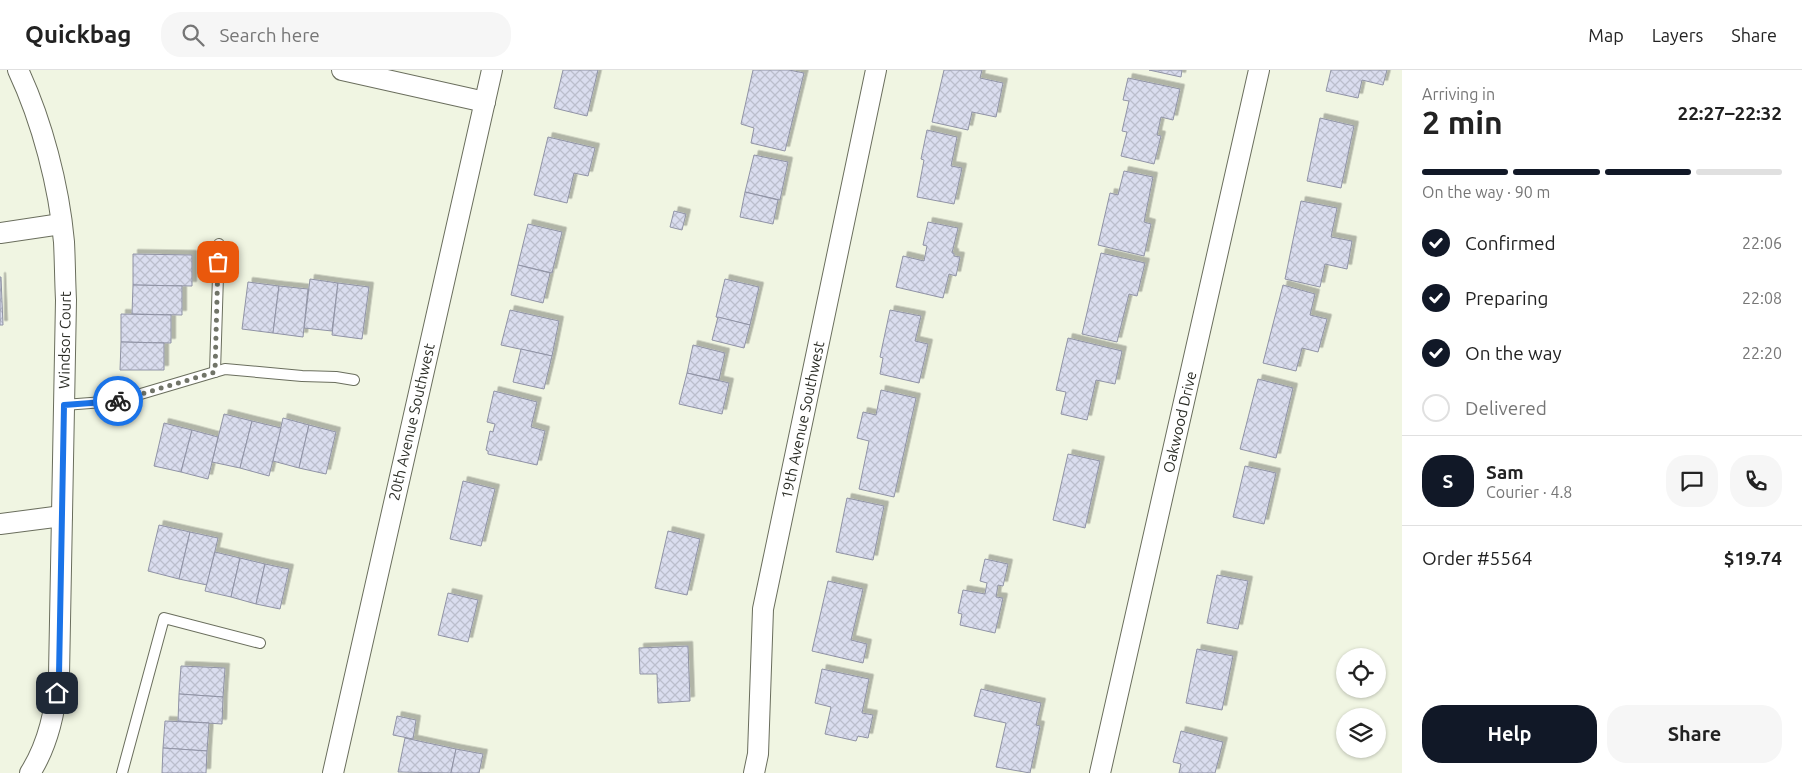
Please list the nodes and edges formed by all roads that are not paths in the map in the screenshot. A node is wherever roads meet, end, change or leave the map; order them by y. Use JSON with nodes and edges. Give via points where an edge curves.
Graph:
{"nodes":[{"id":1,"x":342,"y":70,"type":"edge"},
{"id":2,"x":492,"y":70,"type":"edge"},
{"id":3,"x":876,"y":70,"type":"edge"},
{"id":4,"x":1259,"y":70,"type":"edge"},
{"id":5,"x":22,"y":71,"type":"edge"},
{"id":6,"x":485,"y":102,"type":"junction"},
{"id":7,"x":61,"y":224,"type":"junction"},
{"id":8,"x":0,"y":233,"type":"edge"},
{"id":9,"x":219,"y":244,"type":"dead end"},
{"id":10,"x":215,"y":372,"type":"junction"},
{"id":11,"x":354,"y":380,"type":"dead end"},
{"id":12,"x":64,"y":405,"type":"junction"},
{"id":13,"x":62,"y":516,"type":"junction"},
{"id":14,"x":0,"y":524,"type":"edge"},
{"id":15,"x":260,"y":643,"type":"dead end"},
{"id":16,"x":30,"y":773,"type":"edge"},
{"id":17,"x":122,"y":773,"type":"edge"},
{"id":18,"x":332,"y":773,"type":"edge"},
{"id":19,"x":754,"y":773,"type":"edge"},
{"id":20,"x":1100,"y":773,"type":"edge"}],
"edges":[{"from":1,"to":6,"type":"street"},
{"from":2,"to":6,"type":"street","name":"20th Avenue Southwest"},
{"from":3,"to":19,"type":"street","name":"19th Avenue Southwest","via":[[763,609],[758,754]]},
{"from":4,"to":20,"type":"street","name":"Oakwood Drive"},
{"from":5,"to":7,"type":"street","name":"Windsor Court","via":[[43,135]]},
{"from":6,"to":18,"type":"street","name":"20th Avenue Southwest"},
{"from":7,"to":8,"type":"street"},
{"from":7,"to":12,"type":"street","name":"Windsor Court","via":[[66,300]]},
{"from":9,"to":10,"type":"lane"},
{"from":10,"to":11,"type":"lane","via":[[225,369]]},
{"from":10,"to":12,"type":"lane","via":[[117,401]]},
{"from":12,"to":13,"type":"street","name":"Windsor Court"},
{"from":13,"to":14,"type":"street"},
{"from":13,"to":16,"type":"street","name":"Windsor Court","via":[[59,675],[55,712],[44,746]]},
{"from":15,"to":17,"type":"lane","via":[[164,618]]}]}
